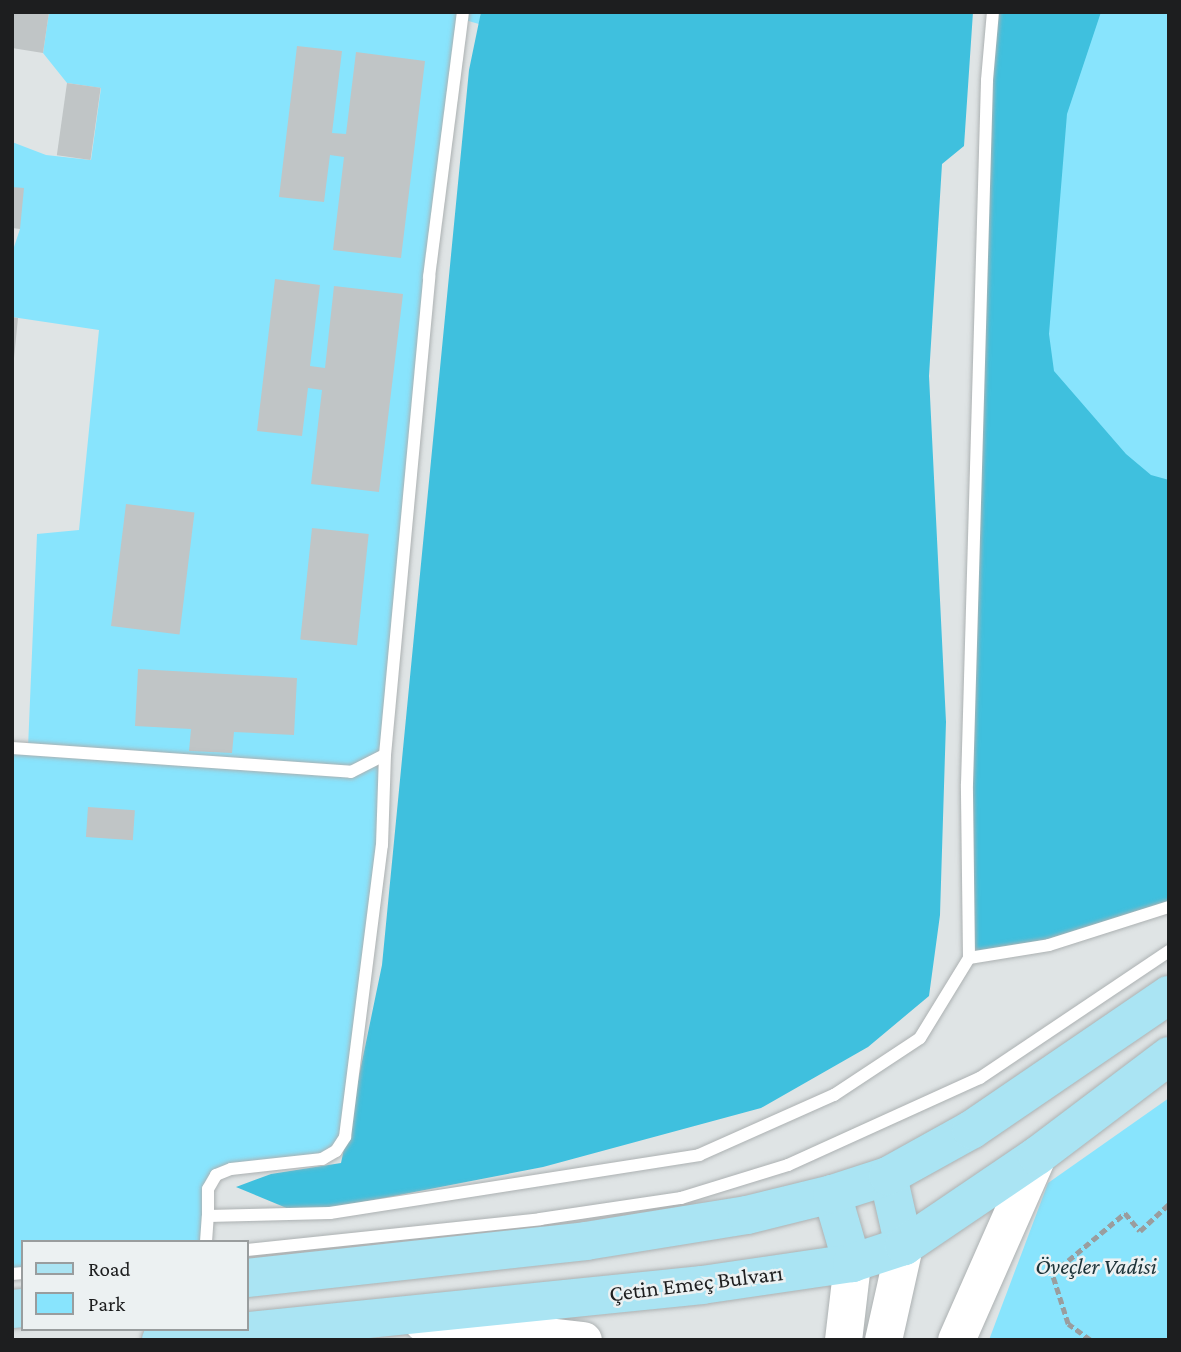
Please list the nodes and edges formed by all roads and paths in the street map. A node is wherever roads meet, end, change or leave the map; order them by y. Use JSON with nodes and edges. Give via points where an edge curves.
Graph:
{"nodes":[{"id":1,"x":463,"y":12,"type":"edge"},
{"id":2,"x":993,"y":12,"type":"edge"},
{"id":3,"x":12,"y":748,"type":"edge"},
{"id":4,"x":385,"y":755,"type":"junction"},
{"id":5,"x":1169,"y":907,"type":"edge"},
{"id":6,"x":1169,"y":951,"type":"edge"},
{"id":7,"x":969,"y":958,"type":"junction"},
{"id":8,"x":1169,"y":995,"type":"edge"},
{"id":9,"x":1169,"y":1056,"type":"edge"},
{"id":10,"x":1037,"y":1156,"type":"junction"},
{"id":11,"x":888,"y":1175,"type":"junction"},
{"id":12,"x":832,"y":1194,"type":"junction"},
{"id":13,"x":1169,"y":1204,"type":"edge"},
{"id":14,"x":208,"y":1216,"type":"junction"},
{"id":15,"x":206,"y":1240,"type":"edge"},
{"id":16,"x":904,"y":1245,"type":"junction"},
{"id":17,"x":248,"y":1250,"type":"edge"},
{"id":18,"x":852,"y":1263,"type":"junction"},
{"id":19,"x":248,"y":1278,"type":"edge"},
{"id":20,"x":372,"y":1317,"type":"junction"},
{"id":21,"x":244,"y":1331,"type":"edge"},
{"id":22,"x":248,"y":1331,"type":"edge"},
{"id":23,"x":161,"y":1340,"type":"edge"},
{"id":24,"x":583,"y":1340,"type":"edge"},
{"id":25,"x":843,"y":1340,"type":"edge"},
{"id":26,"x":883,"y":1340,"type":"edge"},
{"id":27,"x":956,"y":1340,"type":"edge"},
{"id":28,"x":1090,"y":1340,"type":"edge"}],
"edges":[{"from":1,"to":4,"type":"lane","via":[[429,276]]},
{"from":2,"to":7,"type":"lane","via":[[986,80],[967,757]]},
{"from":3,"to":4,"type":"lane","via":[[351,772]]},
{"from":4,"to":14,"type":"lane","via":[[382,845],[345,1137],[336,1151],[322,1159],[231,1169],[216,1175],[208,1189]]},
{"from":5,"to":7,"type":"lane","via":[[1049,945]]},
{"from":6,"to":17,"type":"lane","via":[[980,1077],[788,1165],[681,1198],[540,1219]]},
{"from":7,"to":14,"type":"lane","via":[[919,1038],[834,1095],[699,1155],[330,1213]]},
{"from":8,"to":11,"type":"main road","via":[[971,1130]]},
{"from":9,"to":10,"type":"main road","name":"Çetin Emeç Bulvarı"},
{"from":10,"to":16,"type":"main road","name":"Çetin Emeç Bulvarı"},
{"from":10,"to":27,"type":"main road"},
{"from":11,"to":12,"type":"main road"},
{"from":11,"to":16,"type":"main road"},
{"from":12,"to":18,"type":"main road"},
{"from":12,"to":19,"type":"main road","via":[[747,1215],[586,1241]]},
{"from":13,"to":28,"type":"path","via":[[1140,1231],[1125,1213],[1052,1274],[1068,1324]]},
{"from":14,"to":15,"type":"lane"},
{"from":16,"to":18,"type":"main road","name":"Çetin Emeç Bulvarı"},
{"from":16,"to":26,"type":"main road"},
{"from":18,"to":20,"type":"main road","name":"Çetin Emeç Bulvarı","via":[[702,1285]]},
{"from":18,"to":25,"type":"main road"},
{"from":20,"to":22,"type":"main road","name":"Çetin Emeç Bulvarı"},
{"from":20,"to":24,"type":"main road"},
{"from":21,"to":23,"type":"main road","name":"Çetin Emeç Bulvarı"}]}
